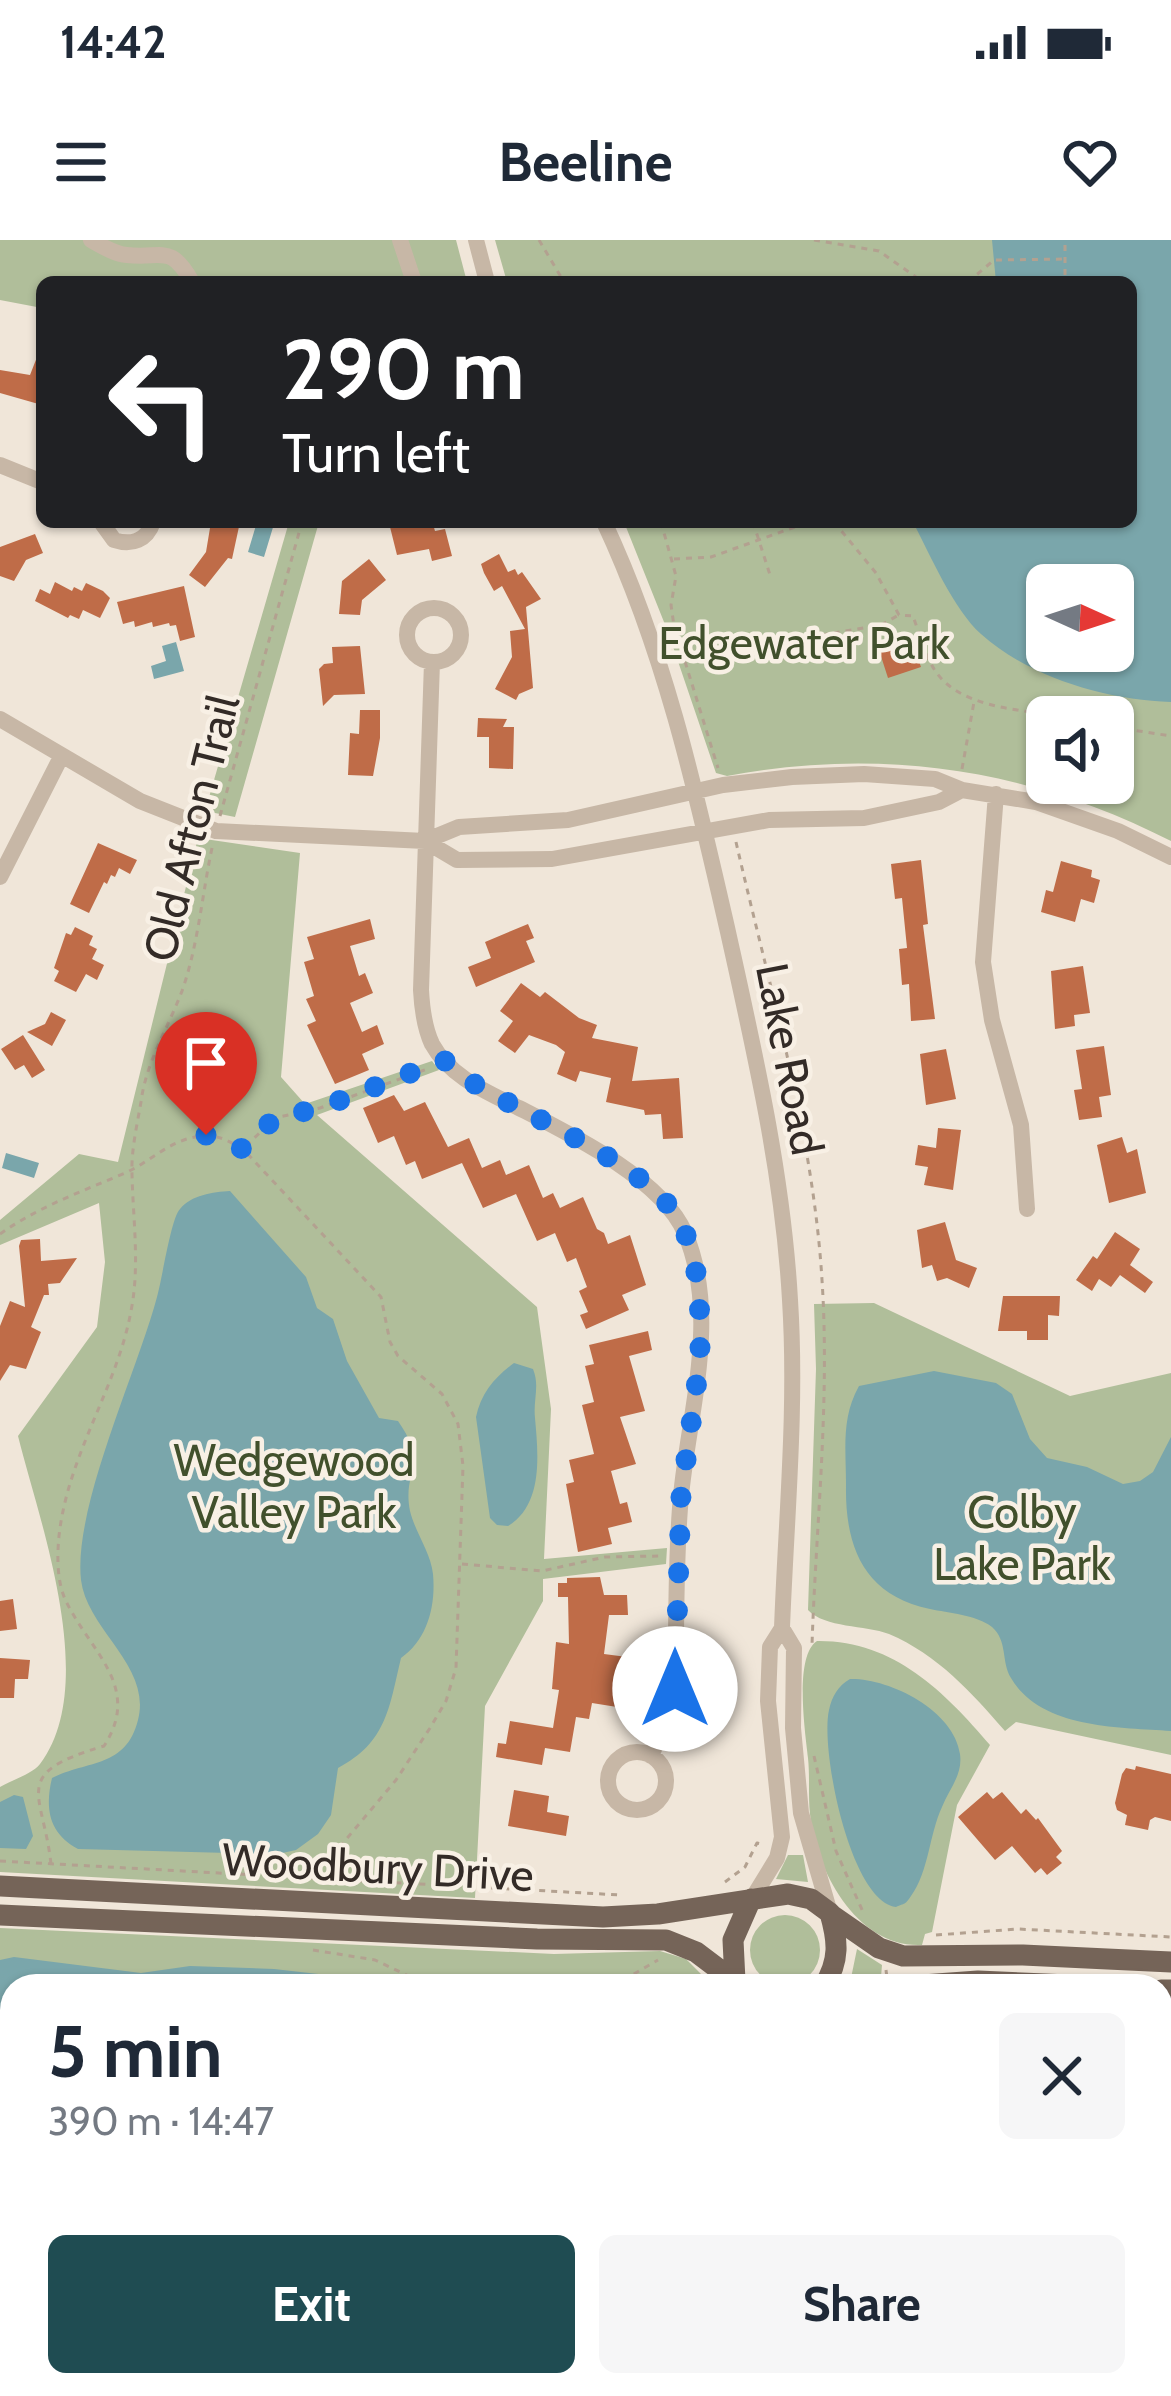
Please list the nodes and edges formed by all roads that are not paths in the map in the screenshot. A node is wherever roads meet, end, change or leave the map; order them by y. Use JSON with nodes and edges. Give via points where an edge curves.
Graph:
{"nodes":[{"id":1,"x":91,"y":240,"type":"edge"},
{"id":2,"x":400,"y":240,"type":"edge"},
{"id":3,"x":476,"y":240,"type":"edge"},
{"id":4,"x":189,"y":276,"type":"edge"},
{"id":5,"x":412,"y":276,"type":"edge"},
{"id":6,"x":485,"y":276,"type":"edge"},
{"id":7,"x":0,"y":465,"type":"edge"},
{"id":8,"x":36,"y":480,"type":"edge"},
{"id":9,"x":105,"y":528,"type":"edge"},
{"id":10,"x":150,"y":528,"type":"edge"},
{"id":11,"x":606,"y":528,"type":"edge"},
{"id":12,"x":432,"y":662,"type":"dead end"},
{"id":13,"x":0,"y":719,"type":"edge"},
{"id":14,"x":61,"y":757,"type":"junction"},
{"id":15,"x":697,"y":790,"type":"junction"},
{"id":16,"x":962,"y":790,"type":"junction"},
{"id":17,"x":996,"y":794,"type":"junction"},
{"id":18,"x":706,"y":832,"type":"junction"},
{"id":19,"x":425,"y":841,"type":"junction"},
{"id":20,"x":1171,"y":856,"type":"edge"},
{"id":21,"x":0,"y":878,"type":"edge"},
{"id":22,"x":1027,"y":1209,"type":"dead end"},
{"id":23,"x":782,"y":1628,"type":"junction"},
{"id":24,"x":651,"y":1756,"type":"dead end"},
{"id":25,"x":0,"y":1886,"type":"edge"},
{"id":26,"x":752,"y":1899,"type":"junction"},
{"id":27,"x":830,"y":1913,"type":"junction"},
{"id":28,"x":0,"y":1915,"type":"edge"},
{"id":29,"x":1171,"y":1962,"type":"edge"},
{"id":30,"x":724,"y":1974,"type":"edge"},
{"id":31,"x":736,"y":1974,"type":"edge"},
{"id":32,"x":829,"y":1974,"type":"edge"}],
"edges":[{"from":1,"to":4,"type":"street","via":[[127,256],[166,254]]},
{"from":2,"to":5,"type":"street"},
{"from":3,"to":6,"type":"street"},
{"from":7,"to":8,"type":"street"},
{"from":9,"to":10,"type":"street","via":[[130,543]]},
{"from":11,"to":15,"type":"street","name":"Lake Road"},
{"from":12,"to":19,"type":"street"},
{"from":13,"to":14,"type":"street"},
{"from":14,"to":19,"type":"street","via":[[216,831]]},
{"from":14,"to":21,"type":"street"},
{"from":15,"to":16,"type":"street","via":[[864,774],[935,779]]},
{"from":15,"to":18,"type":"street","name":"Lake Road"},
{"from":15,"to":19,"type":"street","via":[[568,820],[459,827]]},
{"from":16,"to":17,"type":"street"},
{"from":16,"to":18,"type":"street","via":[[864,818],[769,820]]},
{"from":17,"to":20,"type":"street","via":[[1082,817]]},
{"from":17,"to":22,"type":"street","via":[[983,962],[1022,1125]]},
{"from":18,"to":19,"type":"street","via":[[515,862],[457,860]]},
{"from":18,"to":23,"type":"street","name":"Lake Road","via":[[783,1215],[791,1347]]},
{"from":19,"to":24,"type":"street","via":[[422,1012],[434,1046],[474,1086],[649,1187],[687,1236],[700,1359],[680,1514],[675,1689]]},
{"from":23,"to":26,"type":"street","name":"Lake Road","via":[[770,1647],[769,1710],[782,1837]]},
{"from":23,"to":27,"type":"street","name":"Lake Road","via":[[794,1648],[800,1803]]},
{"from":25,"to":26,"type":"main road","name":"Woodbury Drive","via":[[603,1917]]},
{"from":26,"to":27,"type":"main road","name":"Woodbury Drive","via":[[795,1894]]},
{"from":26,"to":31,"type":"main road","via":[[734,1940]]},
{"from":27,"to":29,"type":"main road","via":[[903,1956]]},
{"from":27,"to":32,"type":"main road","via":[[837,1954]]},
{"from":28,"to":30,"type":"main road","name":"Woodbury Drive","via":[[662,1940]]}]}
